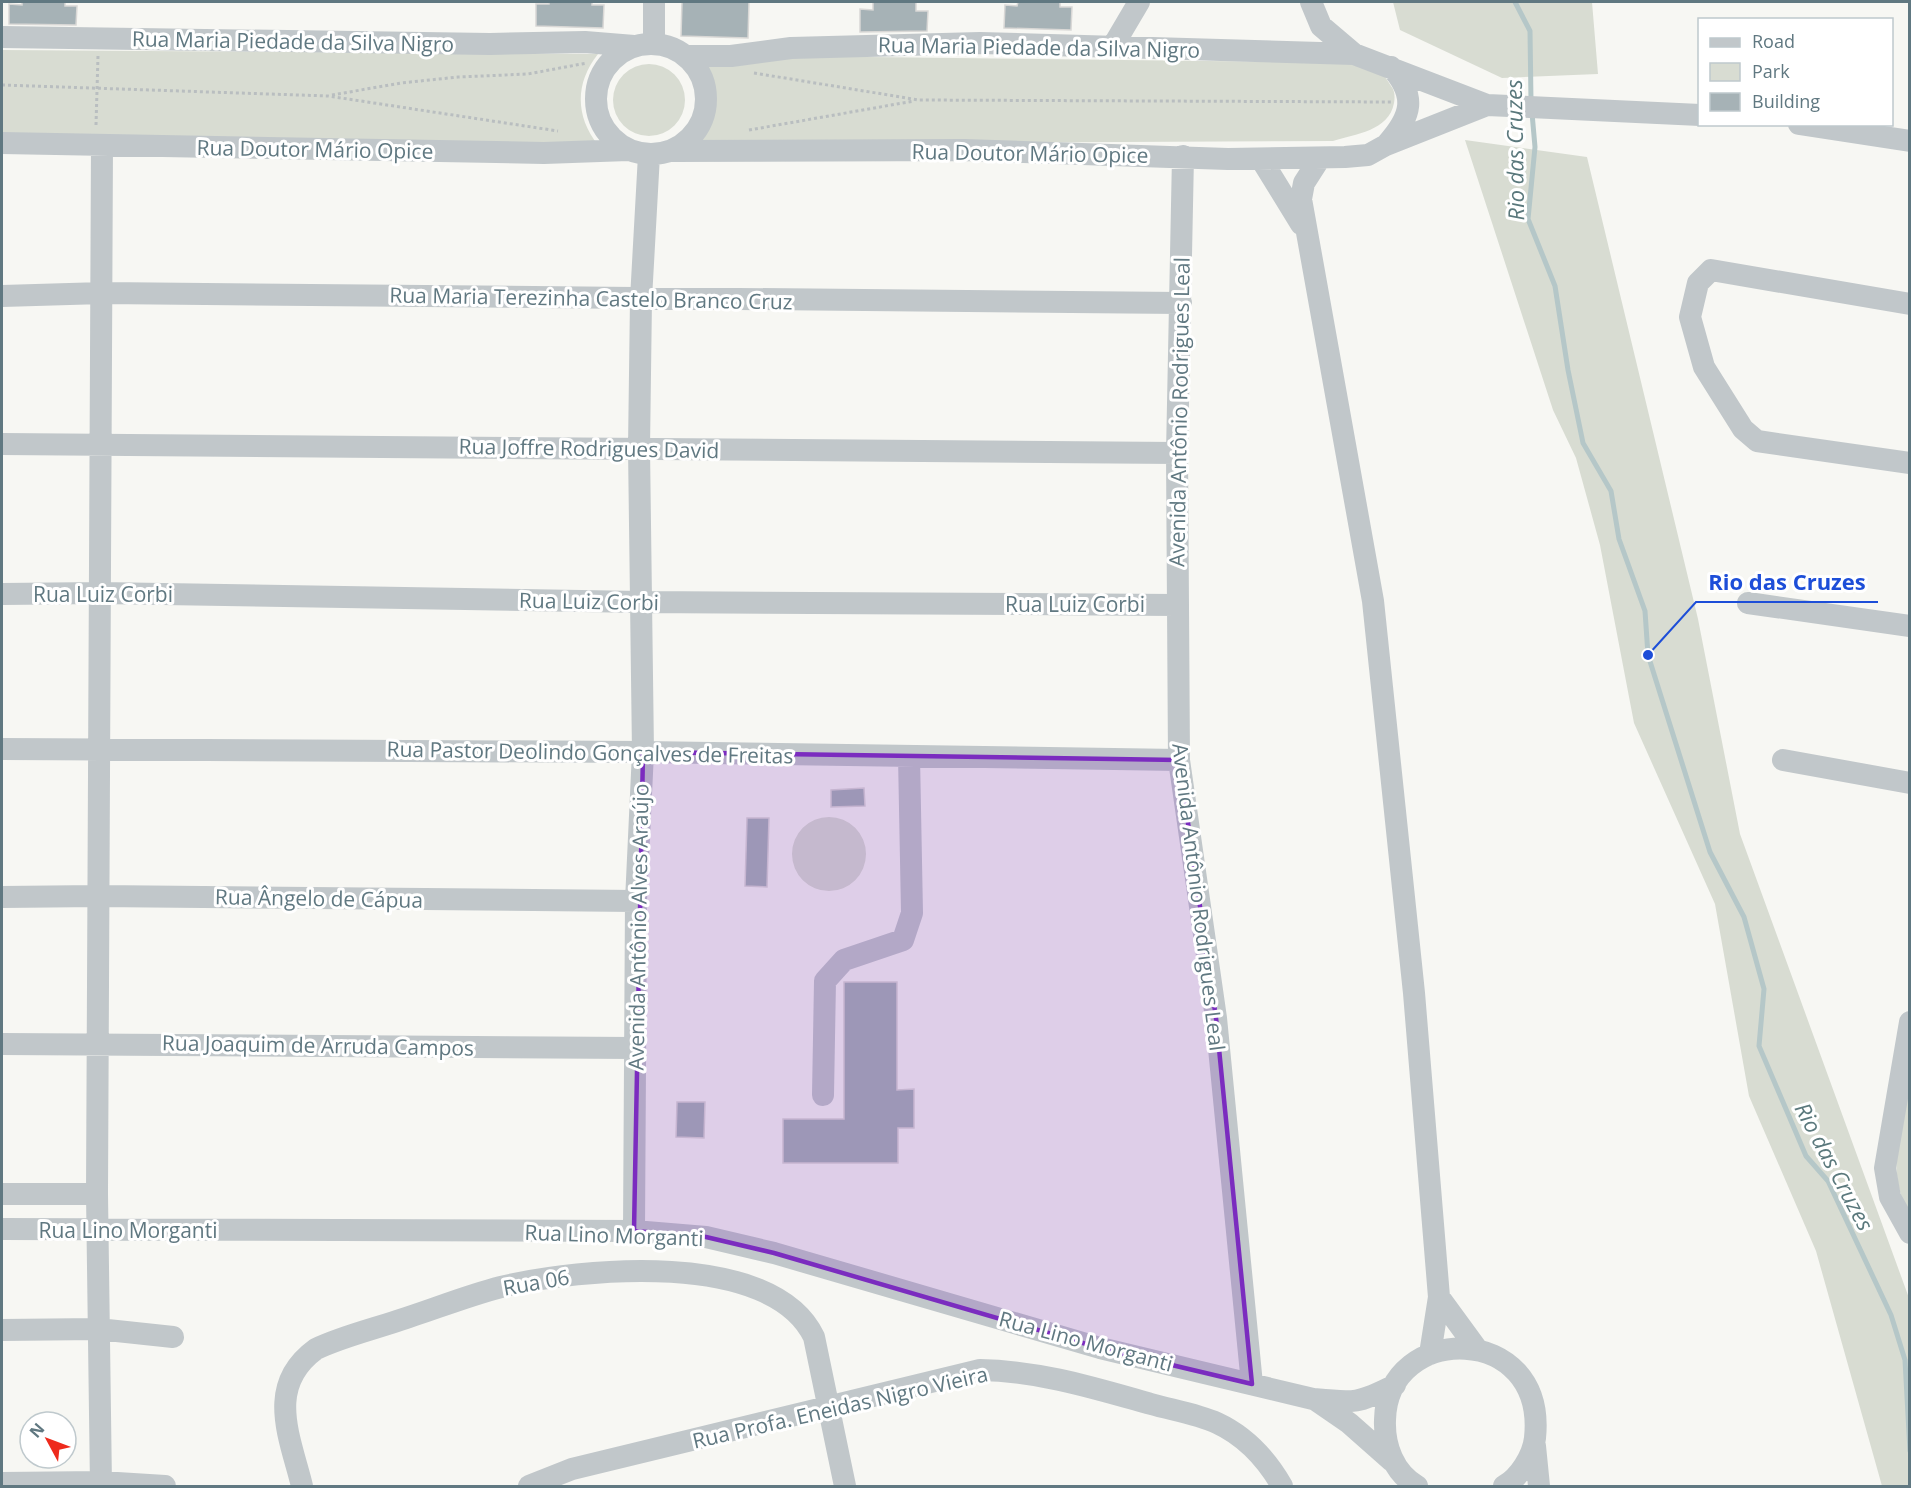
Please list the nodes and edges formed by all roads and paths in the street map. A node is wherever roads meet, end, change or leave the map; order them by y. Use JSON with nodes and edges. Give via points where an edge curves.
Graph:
{"nodes":[{"id":1,"x":654,"y":2,"type":"edge"},
{"id":2,"x":1139,"y":2,"type":"edge"},
{"id":3,"x":1311,"y":2,"type":"edge"},
{"id":4,"x":2,"y":36,"type":"edge"},
{"id":5,"x":98,"y":39,"type":"junction"},
{"id":6,"x":644,"y":44,"type":"junction"},
{"id":7,"x":1113,"y":46,"type":"junction"},
{"id":8,"x":1354,"y":54,"type":"junction"},
{"id":9,"x":686,"y":56,"type":"junction"},
{"id":10,"x":612,"y":59,"type":"junction"},
{"id":11,"x":1391,"y":67,"type":"junction"},
{"id":12,"x":750,"y":72,"type":"dead end"},
{"id":13,"x":2,"y":85,"type":"edge"},
{"id":14,"x":98,"y":88,"type":"junction"},
{"id":15,"x":328,"y":96,"type":"junction"},
{"id":16,"x":919,"y":100,"type":"junction"},
{"id":17,"x":1409,"y":102,"type":"junction"},
{"id":18,"x":1497,"y":106,"type":"junction"},
{"id":19,"x":1698,"y":115,"type":"edge"},
{"id":20,"x":1812,"y":126,"type":"edge"},
{"id":21,"x":746,"y":130,"type":"dead end"},
{"id":22,"x":564,"y":132,"type":"dead end"},
{"id":23,"x":1910,"y":141,"type":"edge"},
{"id":24,"x":2,"y":143,"type":"edge"},
{"id":25,"x":99,"y":145,"type":"junction"},
{"id":26,"x":1386,"y":145,"type":"junction"},
{"id":27,"x":672,"y":151,"type":"junction"},
{"id":28,"x":639,"y":152,"type":"junction"},
{"id":29,"x":1183,"y":156,"type":"junction"},
{"id":30,"x":1320,"y":158,"type":"junction"},
{"id":31,"x":1261,"y":159,"type":"junction"},
{"id":32,"x":1304,"y":228,"type":"junction"},
{"id":33,"x":103,"y":293,"type":"junction"},
{"id":34,"x":2,"y":296,"type":"edge"},
{"id":35,"x":641,"y":299,"type":"junction"},
{"id":36,"x":1181,"y":303,"type":"junction"},
{"id":37,"x":1910,"y":304,"type":"edge"},
{"id":38,"x":99,"y":443,"type":"junction"},
{"id":39,"x":2,"y":444,"type":"edge"},
{"id":40,"x":639,"y":448,"type":"junction"},
{"id":41,"x":1177,"y":453,"type":"junction"},
{"id":42,"x":1910,"y":463,"type":"edge"},
{"id":43,"x":100,"y":593,"type":"junction"},
{"id":44,"x":2,"y":594,"type":"edge"},
{"id":45,"x":640,"y":602,"type":"junction"},
{"id":46,"x":1748,"y":603,"type":"dead end"},
{"id":47,"x":1177,"y":605,"type":"junction"},
{"id":48,"x":1910,"y":626,"type":"edge"},
{"id":49,"x":100,"y":748,"type":"junction"},
{"id":50,"x":2,"y":749,"type":"edge"},
{"id":51,"x":643,"y":752,"type":"junction"},
{"id":52,"x":909,"y":756,"type":"junction"},
{"id":53,"x":1179,"y":760,"type":"junction"},
{"id":54,"x":1783,"y":760,"type":"dead end"},
{"id":55,"x":1910,"y":783,"type":"edge"},
{"id":56,"x":98,"y":896,"type":"junction"},
{"id":57,"x":2,"y":897,"type":"edge"},
{"id":58,"x":636,"y":901,"type":"junction"},
{"id":59,"x":1910,"y":1022,"type":"edge"},
{"id":60,"x":97,"y":1043,"type":"junction"},
{"id":61,"x":2,"y":1044,"type":"edge"},
{"id":62,"x":634,"y":1048,"type":"junction"},
{"id":63,"x":823,"y":1095,"type":"dead end"},
{"id":64,"x":2,"y":1194,"type":"edge"},
{"id":65,"x":97,"y":1194,"type":"junction"},
{"id":66,"x":2,"y":1229,"type":"edge"},
{"id":67,"x":98,"y":1230,"type":"junction"},
{"id":68,"x":634,"y":1231,"type":"junction"},
{"id":69,"x":1910,"y":1233,"type":"edge"},
{"id":70,"x":1439,"y":1297,"type":"junction"},
{"id":71,"x":98,"y":1329,"type":"junction"},
{"id":72,"x":2,"y":1330,"type":"edge"},
{"id":73,"x":173,"y":1337,"type":"dead end"},
{"id":74,"x":1477,"y":1349,"type":"junction"},
{"id":75,"x":1430,"y":1354,"type":"junction"},
{"id":76,"x":1252,"y":1384,"type":"junction"},
{"id":77,"x":1395,"y":1385,"type":"junction"},
{"id":78,"x":1313,"y":1399,"type":"junction"},
{"id":79,"x":829,"y":1408,"type":"junction"},
{"id":80,"x":1535,"y":1444,"type":"junction"},
{"id":81,"x":1393,"y":1462,"type":"junction"},
{"id":82,"x":2,"y":1483,"type":"edge"},
{"id":83,"x":101,"y":1484,"type":"edge"},
{"id":84,"x":1411,"y":1485,"type":"edge"},
{"id":85,"x":165,"y":1486,"type":"edge"},
{"id":86,"x":302,"y":1486,"type":"edge"},
{"id":87,"x":529,"y":1486,"type":"edge"},
{"id":88,"x":845,"y":1486,"type":"edge"},
{"id":89,"x":1282,"y":1486,"type":"edge"},
{"id":90,"x":1504,"y":1486,"type":"edge"},
{"id":91,"x":1539,"y":1486,"type":"edge"}],
"edges":[{"from":1,"to":6,"type":"street"},
{"from":2,"to":7,"type":"street"},
{"from":3,"to":8,"type":"street","via":[[1321,26]]},
{"from":4,"to":5,"type":"street","name":"Rua Maria Piedade da Silva Nigro"},
{"from":5,"to":6,"type":"street","name":"Rua Maria Piedade da Silva Nigro"},
{"from":5,"to":14,"type":"path"},
{"from":6,"to":9,"type":"street","via":[[673,47]]},
{"from":6,"to":10,"type":"street"},
{"from":7,"to":8,"type":"street","name":"Rua Maria Piedade da Silva Nigro"},
{"from":7,"to":9,"type":"street","name":"Rua Maria Piedade da Silva Nigro","via":[[947,43]]},
{"from":8,"to":11,"type":"street","name":"Rua Maria Piedade da Silva Nigro"},
{"from":9,"to":27,"type":"street","via":[[703,76],[707,99],[702,122],[688,140]]},
{"from":10,"to":15,"type":"path","via":[[528,74],[459,76]]},
{"from":10,"to":28,"type":"street","via":[[600,77],[595,98],[599,120],[611,138]]},
{"from":11,"to":17,"type":"street","via":[[1404,82]]},
{"from":11,"to":18,"type":"street","name":"Rua Maria Piedade da Silva Nigro"},
{"from":12,"to":16,"type":"path"},
{"from":13,"to":14,"type":"path"},
{"from":14,"to":15,"type":"path"},
{"from":14,"to":25,"type":"path"},
{"from":15,"to":22,"type":"path"},
{"from":16,"to":17,"type":"path"},
{"from":16,"to":21,"type":"path"},
{"from":17,"to":26,"type":"street","via":[[1406,117]]},
{"from":18,"to":19,"type":"street"},
{"from":18,"to":26,"type":"street","name":"Rua Doutor Mário Opice"},
{"from":20,"to":23,"type":"street"},
{"from":24,"to":25,"type":"street","name":"Rua Doutor Mário Opice"},
{"from":25,"to":28,"type":"street","name":"Rua Doutor Mário Opice"},
{"from":25,"to":33,"type":"street"},
{"from":26,"to":30,"type":"street","name":"Rua Doutor Mário Opice","via":[[1368,155]]},
{"from":27,"to":28,"type":"street"},
{"from":27,"to":29,"type":"street","name":"Rua Doutor Mário Opice","via":[[964,150]]},
{"from":28,"to":35,"type":"street","name":"Avenida Antônio Alves Araújo"},
{"from":29,"to":31,"type":"street","name":"Rua Doutor Mário Opice"},
{"from":29,"to":36,"type":"street","name":"Avenida Antônio Rodrigues Leal"},
{"from":30,"to":31,"type":"street","name":"Rua Doutor Mário Opice"},
{"from":30,"to":32,"type":"street","via":[[1305,183],[1301,199]]},
{"from":31,"to":32,"type":"street"},
{"from":32,"to":70,"type":"street","via":[[1373,601],[1414,993]]},
{"from":33,"to":34,"type":"street","name":"Rua Maria Terezinha Castelo Branco Cruz"},
{"from":33,"to":35,"type":"street","name":"Rua Maria Terezinha Castelo Branco Cruz"},
{"from":33,"to":38,"type":"street"},
{"from":35,"to":36,"type":"street","name":"Rua Maria Terezinha Castelo Branco Cruz"},
{"from":35,"to":40,"type":"street","name":"Avenida Antônio Alves Araújo"},
{"from":36,"to":41,"type":"street","name":"Avenida Antônio Rodrigues Leal"},
{"from":37,"to":42,"type":"street","via":[[1711,270],[1698,283],[1690,317],[1704,367],[1743,429],[1757,441]]},
{"from":38,"to":39,"type":"street","name":"Rua Joffre Rodrigues David"},
{"from":38,"to":40,"type":"street","name":"Rua Joffre Rodrigues David"},
{"from":38,"to":43,"type":"street"},
{"from":40,"to":41,"type":"street","name":"Rua Joffre Rodrigues David"},
{"from":40,"to":45,"type":"street","name":"Avenida Antônio Alves Araújo"},
{"from":41,"to":47,"type":"street","name":"Avenida Antônio Rodrigues Leal"},
{"from":43,"to":44,"type":"street","name":"Rua Luiz Corbi"},
{"from":43,"to":45,"type":"street","name":"Rua Luiz Corbi"},
{"from":43,"to":49,"type":"street"},
{"from":45,"to":47,"type":"street","name":"Rua Luiz Corbi"},
{"from":45,"to":51,"type":"street","name":"Avenida Antônio Alves Araújo"},
{"from":46,"to":48,"type":"street"},
{"from":47,"to":53,"type":"street","name":"Avenida Antônio Rodrigues Leal"},
{"from":49,"to":50,"type":"street","name":"Rua Pastor Deolindo Gonçalves de Freitas"},
{"from":49,"to":51,"type":"street","name":"Rua Pastor Deolindo Gonçalves de Freitas"},
{"from":49,"to":56,"type":"street"},
{"from":51,"to":52,"type":"street","name":"Rua Pastor Deolindo Gonçalves de Freitas"},
{"from":51,"to":58,"type":"street","name":"Avenida Antônio Alves Araújo"},
{"from":52,"to":53,"type":"street","name":"Rua Pastor Deolindo Gonçalves de Freitas"},
{"from":52,"to":63,"type":"street","via":[[912,913],[903,940],[844,960],[825,981]]},
{"from":53,"to":76,"type":"street","name":"Avenida Antônio Rodrigues Leal","via":[[1216,1018]]},
{"from":54,"to":55,"type":"street"},
{"from":56,"to":57,"type":"street","name":"Rua Ângelo de Cápua"},
{"from":56,"to":58,"type":"street","name":"Rua Ângelo de Cápua"},
{"from":56,"to":60,"type":"street"},
{"from":58,"to":62,"type":"street","name":"Avenida Antônio Alves Araújo"},
{"from":59,"to":69,"type":"street","via":[[1885,1168],[1890,1197]]},
{"from":60,"to":61,"type":"street","name":"Rua Joaquim de Arruda Campos"},
{"from":60,"to":62,"type":"street","name":"Rua Joaquim de Arruda Campos"},
{"from":60,"to":65,"type":"street"},
{"from":62,"to":68,"type":"street","name":"Avenida Antônio Alves Araújo"},
{"from":64,"to":65,"type":"street","name":"Rua Lino Morganti"},
{"from":65,"to":67,"type":"street"},
{"from":66,"to":67,"type":"street","name":"Rua Lino Morganti"},
{"from":67,"to":68,"type":"street","name":"Rua Lino Morganti"},
{"from":67,"to":71,"type":"street"},
{"from":68,"to":76,"type":"street","name":"Rua Lino Morganti","via":[[706,1237],[774,1253],[1100,1348]]},
{"from":70,"to":74,"type":"street"},
{"from":70,"to":75,"type":"street"},
{"from":71,"to":72,"type":"street"},
{"from":71,"to":73,"type":"street"},
{"from":71,"to":83,"type":"street"},
{"from":74,"to":75,"type":"street","via":[[1456,1347]]},
{"from":74,"to":80,"type":"street","via":[[1502,1359],[1520,1376],[1532,1396]]},
{"from":75,"to":77,"type":"street","via":[[1412,1364]]},
{"from":76,"to":78,"type":"street","name":"Rua Lino Morganti"},
{"from":77,"to":78,"type":"street","via":[[1364,1401]]},
{"from":77,"to":81,"type":"street","via":[[1385,1410],[1384,1436]]},
{"from":78,"to":81,"type":"street"},
{"from":79,"to":86,"type":"street","name":"Rua 06","via":[[814,1337],[792,1306],[770,1293],[681,1272],[634,1270],[567,1275],[500,1287],[325,1345],[307,1356],[286,1391],[284,1412]]},
{"from":79,"to":87,"type":"street","name":"Rua Profa. Eneidas Nigro Vieira","via":[[572,1469]]},
{"from":79,"to":88,"type":"street"},
{"from":79,"to":89,"type":"street","name":"Rua Profa. Eneidas Nigro Vieira","via":[[980,1370],[1052,1376],[1216,1422],[1251,1446]]},
{"from":80,"to":90,"type":"street","via":[[1525,1466]]},
{"from":80,"to":91,"type":"street"},
{"from":81,"to":84,"type":"street"},
{"from":82,"to":83,"type":"street"},
{"from":83,"to":85,"type":"street"}]}
